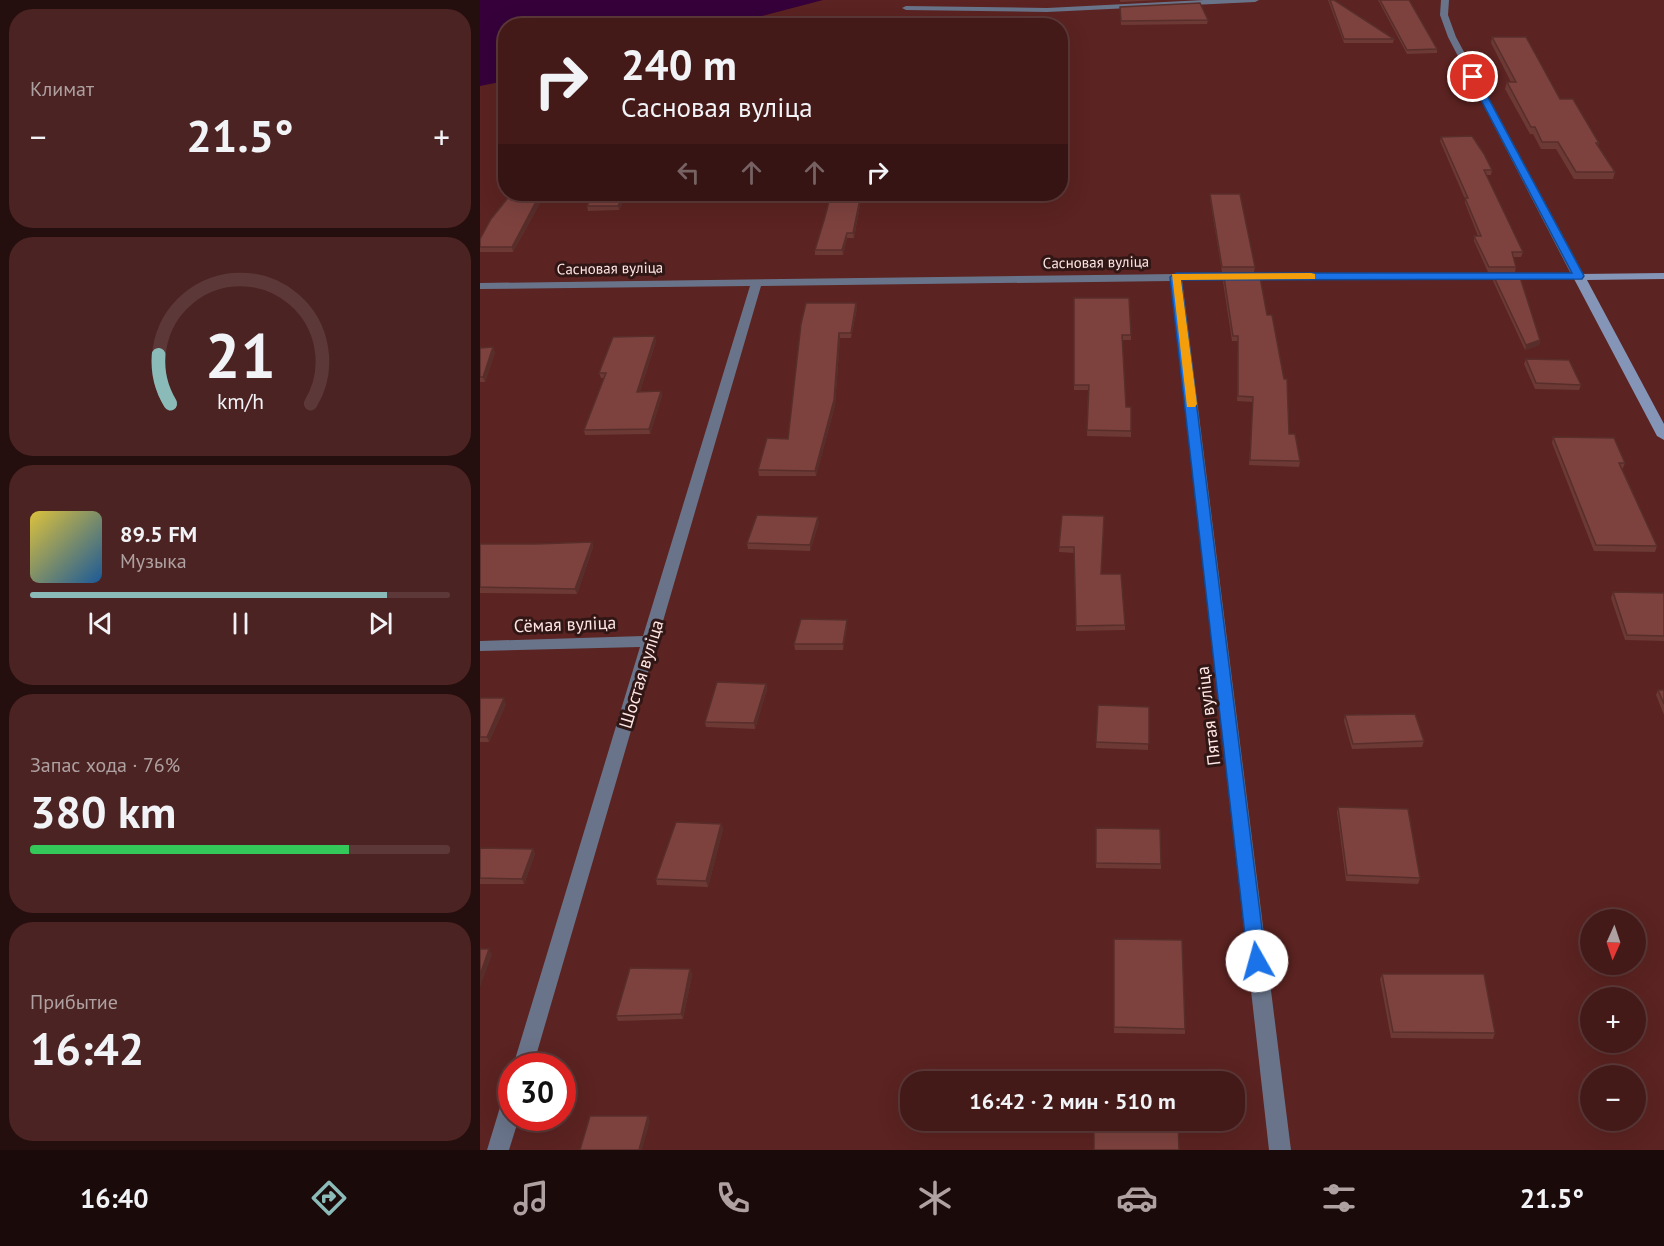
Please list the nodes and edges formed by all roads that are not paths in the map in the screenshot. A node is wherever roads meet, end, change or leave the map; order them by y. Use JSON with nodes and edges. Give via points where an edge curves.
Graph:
{"nodes":[{"id":1,"x":1256,"y":0,"type":"edge"},
{"id":2,"x":1445,"y":0,"type":"edge"},
{"id":3,"x":906,"y":8,"type":"dead end"},
{"id":4,"x":1579,"y":276,"type":"junction"},
{"id":5,"x":1664,"y":276,"type":"edge"},
{"id":6,"x":1176,"y":277,"type":"junction"},
{"id":7,"x":757,"y":281,"type":"junction"},
{"id":8,"x":481,"y":287,"type":"edge"},
{"id":9,"x":1664,"y":436,"type":"edge"},
{"id":10,"x":651,"y":641,"type":"junction"},
{"id":11,"x":480,"y":646,"type":"edge"},
{"id":12,"x":527,"y":1053,"type":"edge"},
{"id":13,"x":504,"y":1131,"type":"edge"},
{"id":14,"x":498,"y":1150,"type":"edge"},
{"id":15,"x":1280,"y":1150,"type":"edge"}],
"edges":[{"from":1,"to":3,"type":"street","via":[[1047,10]]},
{"from":2,"to":4,"type":"street","via":[[1444,15],[1452,37]]},
{"from":4,"to":5,"type":"street"},
{"from":4,"to":6,"type":"street","name":"Сасновая вуліца"},
{"from":4,"to":9,"type":"street"},
{"from":6,"to":7,"type":"street","name":"Сасновая вуліца"},
{"from":6,"to":15,"type":"street","name":"Пятая вуліца"},
{"from":7,"to":8,"type":"street","name":"Сасновая вуліца"},
{"from":7,"to":10,"type":"street","name":"Шостая вуліца"},
{"from":10,"to":11,"type":"street","name":"Сёмая вуліца"},
{"from":10,"to":12,"type":"street","name":"Шостая вуліца"},
{"from":13,"to":14,"type":"street"}]}
